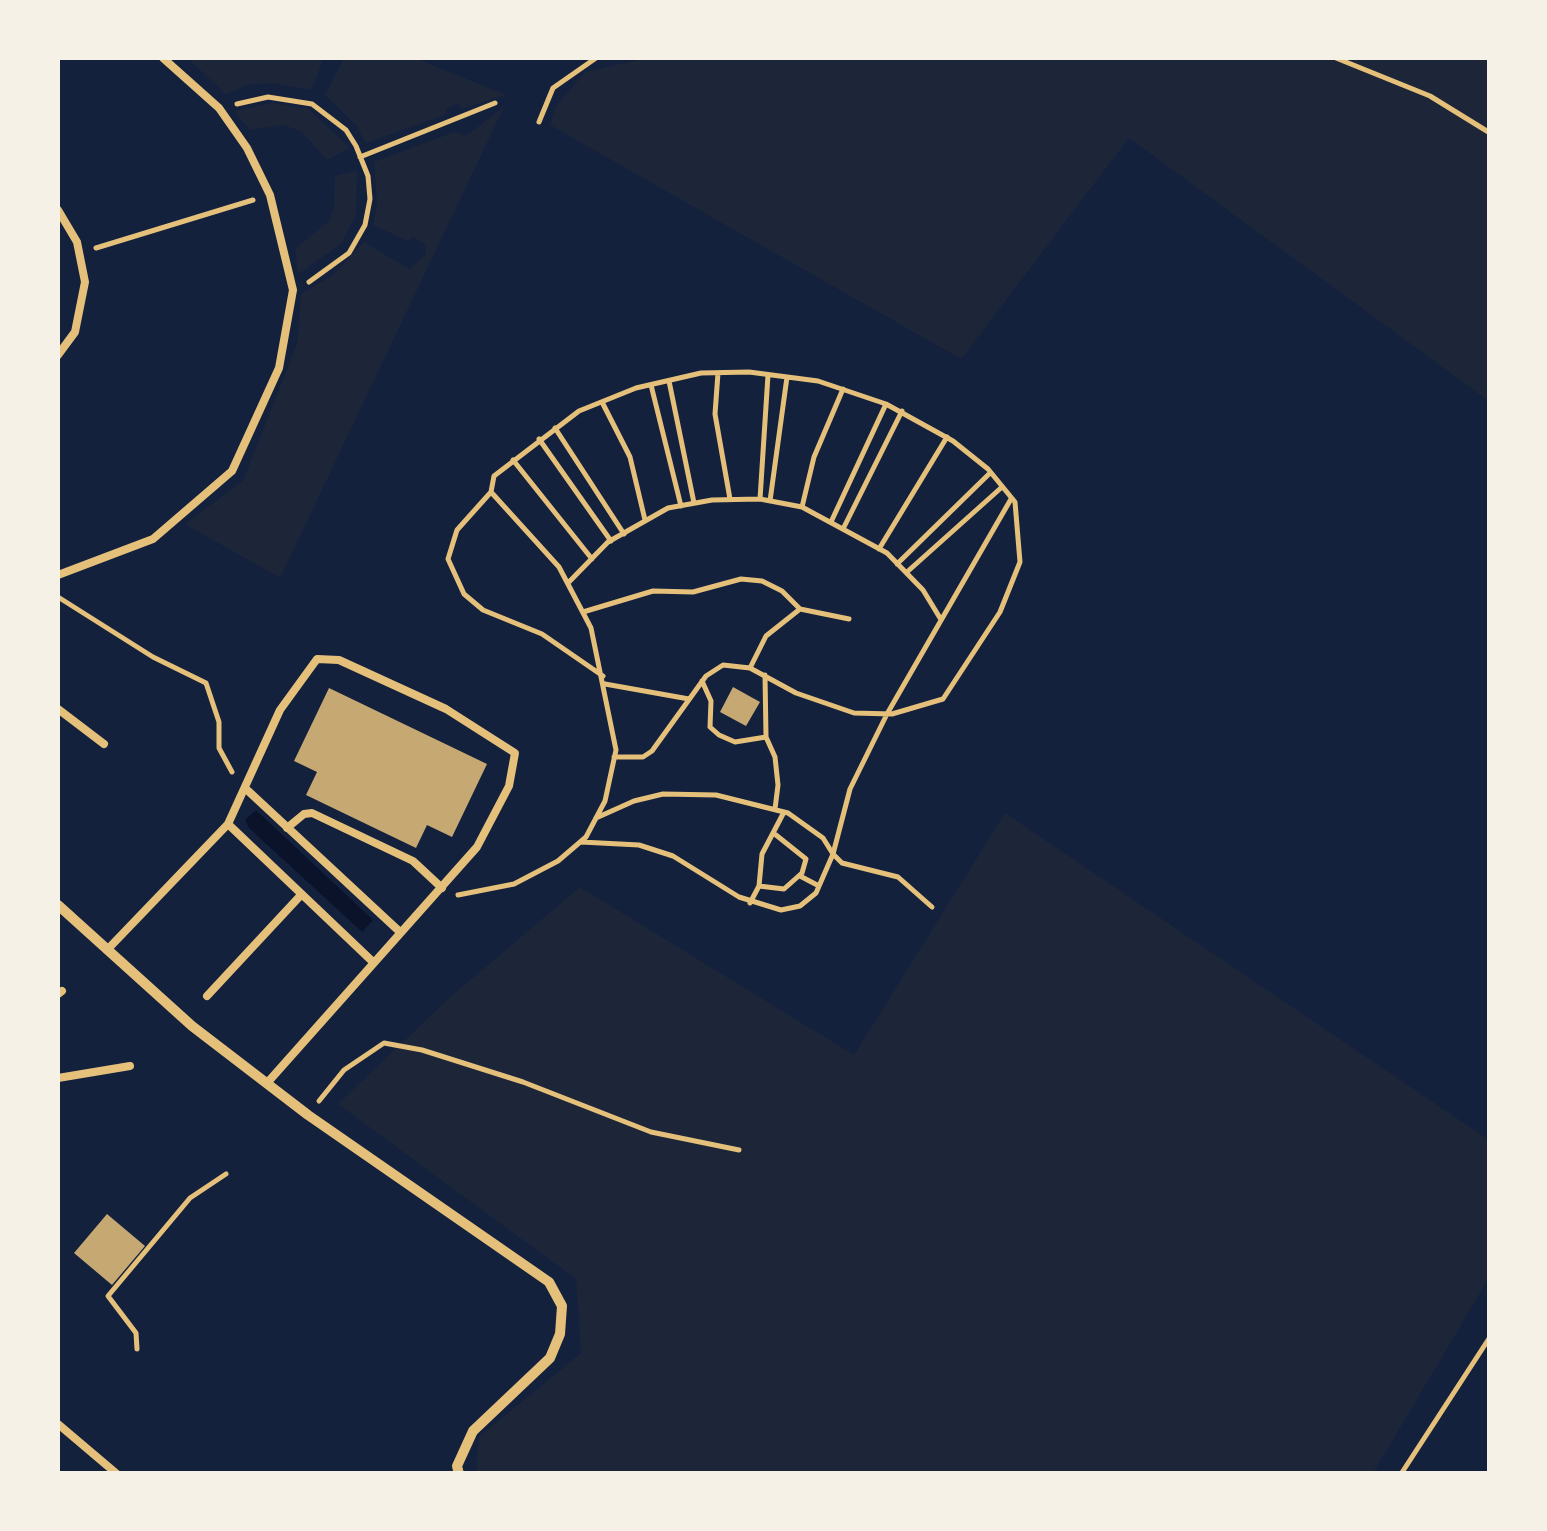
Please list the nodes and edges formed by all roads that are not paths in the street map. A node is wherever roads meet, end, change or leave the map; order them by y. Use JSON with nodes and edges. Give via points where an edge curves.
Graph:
{"nodes":[{"id":1,"x":163,"y":58,"type":"edge"},
{"id":2,"x":58,"y":210,"type":"edge"},
{"id":3,"x":58,"y":355,"type":"edge"},
{"id":4,"x":58,"y":575,"type":"edge"},
{"id":5,"x":58,"y":710,"type":"edge"},
{"id":6,"x":104,"y":744,"type":"dead end"},
{"id":7,"x":246,"y":788,"type":"junction"},
{"id":8,"x":228,"y":824,"type":"junction"},
{"id":9,"x":287,"y":828,"type":"junction"},
{"id":10,"x":442,"y":888,"type":"junction"},
{"id":11,"x":301,"y":895,"type":"junction"},
{"id":12,"x":58,"y":906,"type":"edge"},
{"id":13,"x":400,"y":932,"type":"junction"},
{"id":14,"x":107,"y":950,"type":"junction"},
{"id":15,"x":373,"y":962,"type":"junction"},
{"id":16,"x":207,"y":996,"type":"dead end"},
{"id":17,"x":130,"y":1066,"type":"dead end"},
{"id":18,"x":58,"y":1078,"type":"edge"},
{"id":19,"x":268,"y":1082,"type":"junction"},
{"id":20,"x":58,"y":1424,"type":"edge"},
{"id":21,"x":118,"y":1474,"type":"edge"},
{"id":22,"x":459,"y":1474,"type":"edge"}],
"edges":[{"from":1,"to":4,"type":"lane","via":[[219,108],[270,195],[292,290],[279,368],[232,471],[153,539]]},
{"from":2,"to":3,"type":"lane","via":[[85,282],[75,332]]},
{"from":5,"to":6,"type":"lane"},
{"from":7,"to":8,"type":"lane"},
{"from":7,"to":9,"type":"lane"},
{"from":7,"to":10,"type":"lane","via":[[280,710],[317,658],[340,660],[446,709],[516,752],[509,786],[477,847]]},
{"from":8,"to":11,"type":"lane"},
{"from":8,"to":14,"type":"lane"},
{"from":9,"to":10,"type":"lane","via":[[312,814],[413,861]]},
{"from":9,"to":13,"type":"lane"},
{"from":10,"to":13,"type":"lane"},
{"from":11,"to":15,"type":"lane"},
{"from":11,"to":16,"type":"lane"},
{"from":12,"to":14,"type":"street"},
{"from":13,"to":15,"type":"lane"},
{"from":14,"to":19,"type":"street"},
{"from":15,"to":19,"type":"lane"},
{"from":17,"to":18,"type":"lane"},
{"from":19,"to":22,"type":"street","via":[[549,1282],[562,1306],[550,1358],[474,1431],[456,1466]]},
{"from":20,"to":21,"type":"lane"}]}
